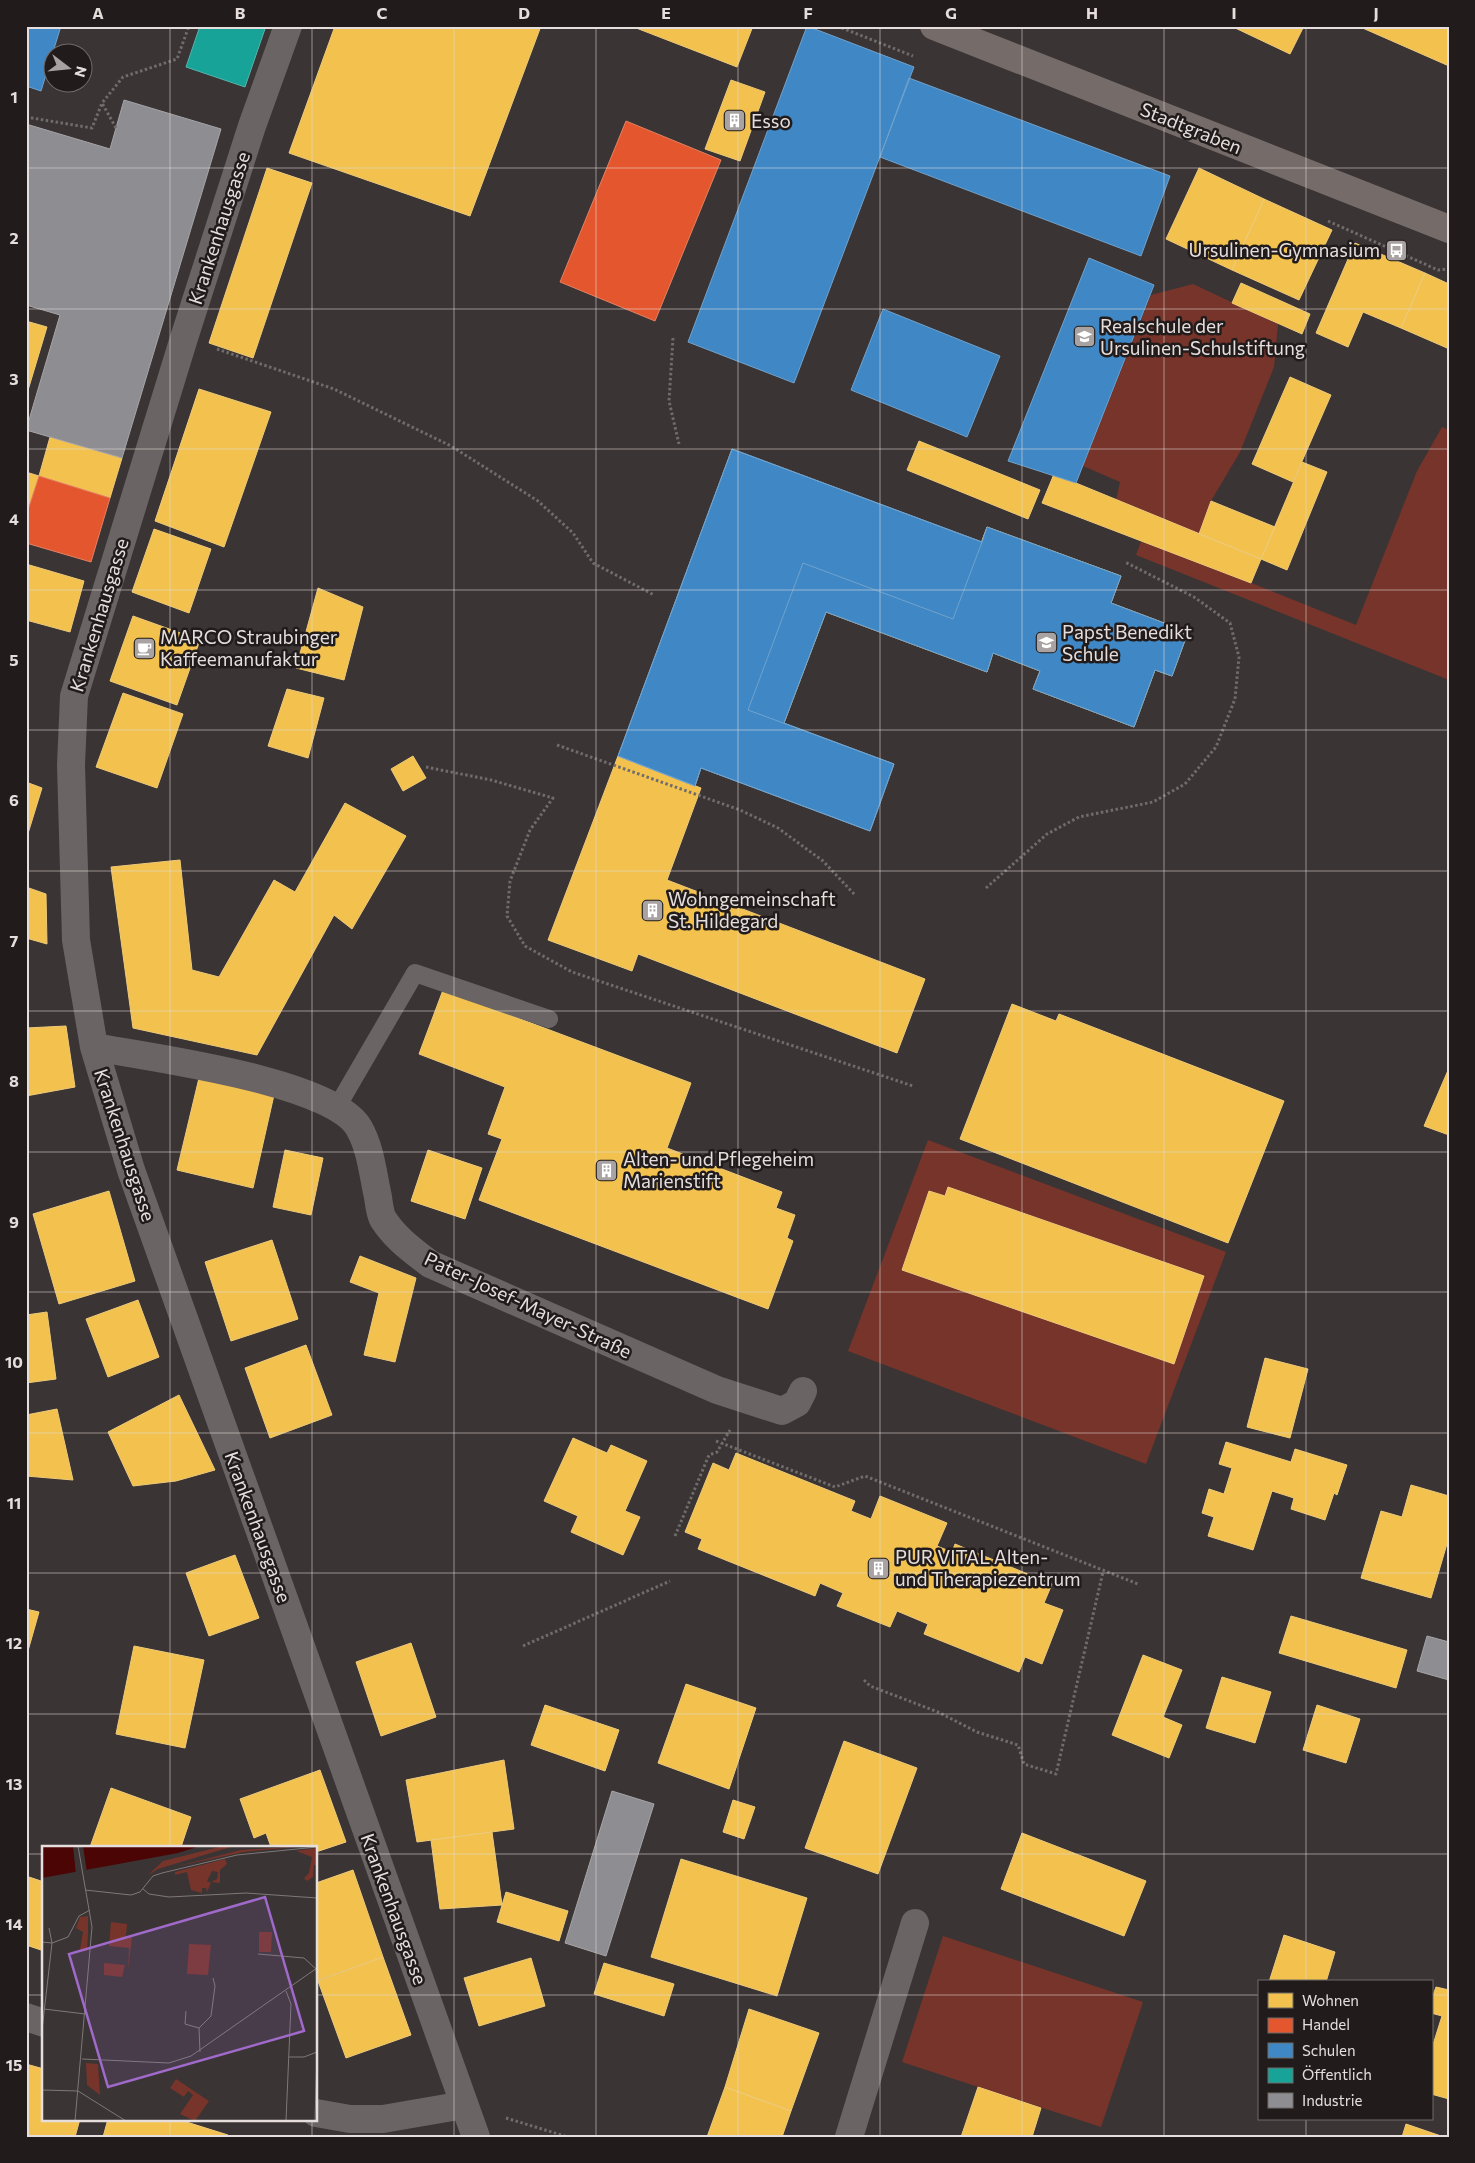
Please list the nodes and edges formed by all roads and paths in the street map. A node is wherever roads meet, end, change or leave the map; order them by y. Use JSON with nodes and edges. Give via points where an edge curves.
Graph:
{"nodes":[{"id":1,"x":190,"y":26,"type":"edge"},
{"id":2,"x":288,"y":26,"type":"edge"},
{"id":3,"x":934,"y":26,"type":"edge"},
{"id":4,"x":102,"y":103,"type":"junction"},
{"id":5,"x":26,"y":117,"type":"edge"},
{"id":6,"x":116,"y":128,"type":"dead end"},
{"id":7,"x":1449,"y":229,"type":"edge"},
{"id":8,"x":184,"y":338,"type":"junction"},
{"id":9,"x":673,"y":338,"type":"dead end"},
{"id":10,"x":679,"y":444,"type":"dead end"},
{"id":11,"x":1125,"y":562,"type":"dead end"},
{"id":12,"x":654,"y":595,"type":"dead end"},
{"id":13,"x":557,"y":745,"type":"dead end"},
{"id":14,"x":426,"y":767,"type":"dead end"},
{"id":15,"x":986,"y":888,"type":"dead end"},
{"id":16,"x":855,"y":895,"type":"dead end"},
{"id":17,"x":549,"y":1019,"type":"dead end"},
{"id":18,"x":94,"y":1047,"type":"junction"},
{"id":19,"x":913,"y":1086,"type":"dead end"},
{"id":20,"x":337,"y":1108,"type":"junction"},
{"id":21,"x":803,"y":1391,"type":"dead end"},
{"id":22,"x":749,"y":1400,"type":"junction"},
{"id":23,"x":716,"y":1441,"type":"dead end"},
{"id":24,"x":722,"y":1443,"type":"junction"},
{"id":25,"x":675,"y":1536,"type":"dead end"},
{"id":26,"x":1103,"y":1572,"type":"junction"},
{"id":27,"x":670,"y":1581,"type":"dead end"},
{"id":28,"x":1138,"y":1584,"type":"dead end"},
{"id":29,"x":523,"y":1646,"type":"dead end"},
{"id":30,"x":864,"y":1680,"type":"dead end"},
{"id":31,"x":915,"y":1923,"type":"dead end"},
{"id":32,"x":26,"y":2017,"type":"edge"},
{"id":33,"x":42,"y":2022,"type":"edge"},
{"id":34,"x":464,"y":2106,"type":"junction"},
{"id":35,"x":318,"y":2113,"type":"edge"},
{"id":36,"x":476,"y":2137,"type":"edge"},
{"id":37,"x":568,"y":2137,"type":"edge"},
{"id":38,"x":849,"y":2137,"type":"edge"}],
"edges":[{"from":1,"to":4,"type":"path","via":[[177,59],[123,78]]},
{"from":2,"to":8,"type":"street","name":"Krankenhausgasse","via":[[252,126]]},
{"from":3,"to":7,"type":"main road","name":"Stadtgraben"},
{"from":4,"to":5,"type":"path","via":[[92,128]]},
{"from":4,"to":6,"type":"path"},
{"from":8,"to":12,"type":"path","via":[[334,389],[451,446],[538,500],[573,533],[593,563]]},
{"from":8,"to":18,"type":"street","name":"Krankenhausgasse","via":[[74,696],[71,765],[76,940]]},
{"from":9,"to":10,"type":"path","via":[[669,401]]},
{"from":11,"to":15,"type":"path","via":[[1194,597],[1230,623],[1239,657],[1235,699],[1216,747],[1185,784],[1153,802],[1071,821],[1047,834]]},
{"from":13,"to":16,"type":"path","via":[[740,810],[778,828],[823,861]]},
{"from":14,"to":19,"type":"path","via":[[491,780],[553,798],[530,830],[510,881],[507,916],[525,946],[572,972]]},
{"from":17,"to":20,"type":"lane","via":[[415,973]]},
{"from":18,"to":20,"type":"street","name":"Pater-Josef-Mayer-Straße","via":[[245,1075],[292,1088]]},
{"from":18,"to":34,"type":"street","name":"Krankenhausgasse","via":[[131,1170]]},
{"from":20,"to":22,"type":"street","name":"Pater-Josef-Mayer-Straße","via":[[358,1126],[368,1151],[382,1218],[400,1241],[430,1264],[717,1390]]},
{"from":21,"to":22,"type":"street","name":"Pater-Josef-Mayer-Straße","via":[[797,1403],[782,1411]]},
{"from":22,"to":24,"type":"path"},
{"from":23,"to":24,"type":"path"},
{"from":24,"to":25,"type":"path","via":[[717,1452],[709,1454]]},
{"from":24,"to":26,"type":"path","via":[[835,1487],[865,1476]]},
{"from":26,"to":28,"type":"path"},
{"from":26,"to":30,"type":"path","via":[[1056,1774],[1024,1764],[1018,1745],[976,1732],[938,1712],[870,1686]]},
{"from":27,"to":29,"type":"path"},
{"from":31,"to":38,"type":"street"},
{"from":32,"to":33,"type":"street"},
{"from":34,"to":35,"type":"street","via":[[383,2119],[350,2119]]},
{"from":34,"to":36,"type":"street","name":"Krankenhausgasse"},
{"from":34,"to":37,"type":"path"}]}
